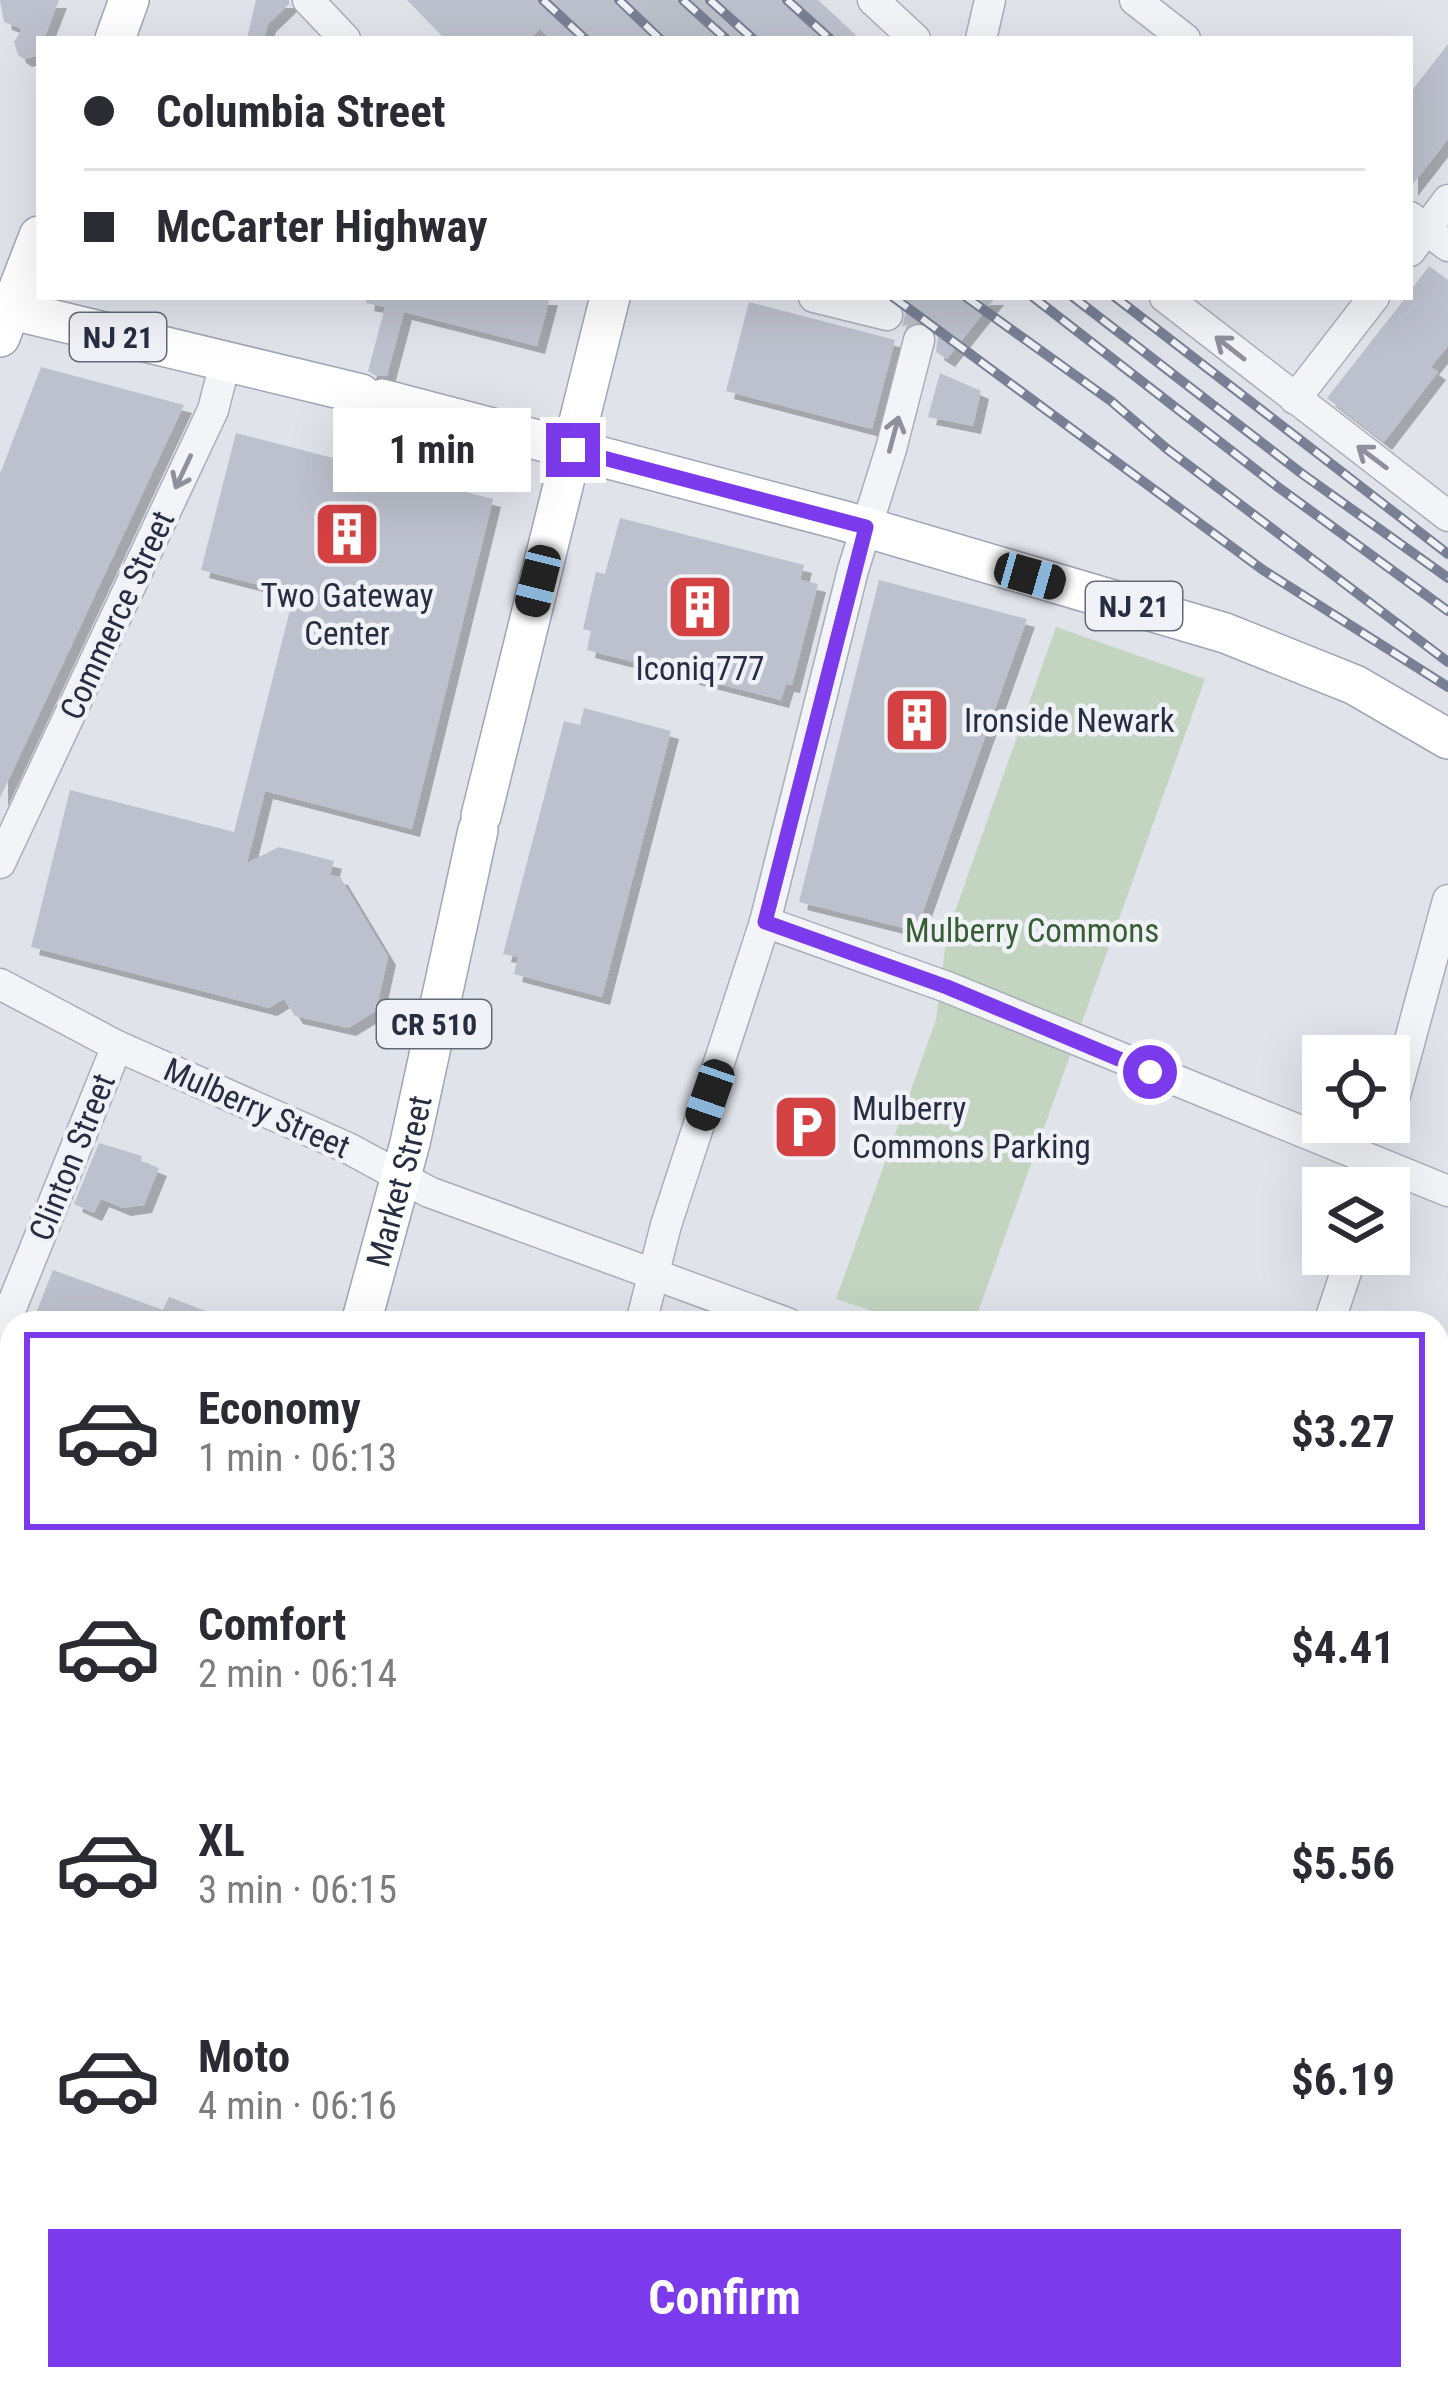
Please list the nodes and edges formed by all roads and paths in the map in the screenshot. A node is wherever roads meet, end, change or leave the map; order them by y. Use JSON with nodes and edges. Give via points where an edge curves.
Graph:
{"nodes":[{"id":1,"x":129,"y":0,"type":"edge"},
{"id":2,"x":308,"y":0,"type":"edge"},
{"id":3,"x":873,"y":0,"type":"edge"},
{"id":4,"x":990,"y":0,"type":"edge"},
{"id":5,"x":1135,"y":0,"type":"edge"},
{"id":6,"x":116,"y":36,"type":"edge"},
{"id":7,"x":342,"y":36,"type":"edge"},
{"id":8,"x":912,"y":36,"type":"edge"},
{"id":9,"x":981,"y":36,"type":"edge"},
{"id":10,"x":1181,"y":36,"type":"edge"},
{"id":11,"x":1448,"y":200,"type":"edge"},
{"id":12,"x":1424,"y":236,"type":"edge"},
{"id":13,"x":36,"y":243,"type":"edge"},
{"id":14,"x":609,"y":300,"type":"edge"},
{"id":15,"x":826,"y":300,"type":"edge"},
{"id":16,"x":1169,"y":300,"type":"edge"},
{"id":17,"x":1372,"y":300,"type":"edge"},
{"id":18,"x":887,"y":315,"type":"dead end"},
{"id":19,"x":4,"y":318,"type":"edge"},
{"id":20,"x":919,"y":340,"type":"tunnel mouth"},
{"id":21,"x":225,"y":363,"type":"junction"},
{"id":22,"x":1295,"y":399,"type":"junction"},
{"id":23,"x":573,"y":450,"type":"junction"},
{"id":24,"x":1448,"y":516,"type":"edge"},
{"id":25,"x":866,"y":527,"type":"junction"},
{"id":26,"x":1448,"y":739,"type":"edge"},
{"id":27,"x":0,"y":863,"type":"edge"},
{"id":28,"x":1448,"y":900,"type":"edge"},
{"id":29,"x":765,"y":922,"type":"junction"},
{"id":30,"x":1443,"y":939,"type":"edge"},
{"id":31,"x":0,"y":984,"type":"edge"},
{"id":32,"x":117,"y":1046,"type":"junction"},
{"id":33,"x":1410,"y":1047,"type":"edge"},
{"id":34,"x":1355,"y":1167,"type":"edge"},
{"id":35,"x":402,"y":1178,"type":"junction"},
{"id":36,"x":1410,"y":1183,"type":"edge"},
{"id":37,"x":1448,"y":1191,"type":"edge"},
{"id":38,"x":654,"y":1273,"type":"junction"},
{"id":39,"x":1345,"y":1275,"type":"edge"},
{"id":40,"x":10,"y":1311,"type":"edge"},
{"id":41,"x":365,"y":1311,"type":"edge"},
{"id":42,"x":643,"y":1311,"type":"edge"},
{"id":43,"x":755,"y":1311,"type":"edge"},
{"id":44,"x":1333,"y":1311,"type":"edge"}],
"edges":[{"from":1,"to":6,"type":"main road"},
{"from":2,"to":7,"type":"street"},
{"from":3,"to":8,"type":"street"},
{"from":4,"to":9,"type":"street"},
{"from":5,"to":10,"type":"street"},
{"from":11,"to":12,"type":"street"},
{"from":13,"to":19,"type":"main road"},
{"from":14,"to":23,"type":"main road","name":"Market Street"},
{"from":15,"to":18,"type":"street"},
{"from":22,"to":16,"type":"street","one_way":true},
{"from":17,"to":22,"type":"street"},
{"from":19,"to":21,"type":"main road","number":"NJ 21"},
{"from":25,"to":20,"type":"street","one_way":true},
{"from":21,"to":23,"type":"main road","number":"NJ 21"},
{"from":21,"to":27,"type":"street","name":"Commerce Street","one_way":true,"via":[[213,410]]},
{"from":24,"to":22,"type":"street","one_way":true},
{"from":23,"to":25,"type":"main road","number":"NJ 21"},
{"from":23,"to":35,"type":"main road","name":"Market Street","number":"CR 510"},
{"from":25,"to":26,"type":"main road","number":"NJ 21","via":[[1225,633],[1355,685]]},
{"from":25,"to":29,"type":"street"},
{"from":28,"to":30,"type":"street"},
{"from":29,"to":34,"type":"street","via":[[962,993]]},
{"from":29,"to":38,"type":"street"},
{"from":30,"to":33,"type":"street"},
{"from":31,"to":32,"type":"street","name":"Mulberry Street"},
{"from":32,"to":35,"type":"street","name":"Mulberry Street"},
{"from":32,"to":40,"type":"street","name":"Clinton Street"},
{"from":35,"to":38,"type":"street","name":"Mulberry Street"},
{"from":35,"to":41,"type":"main road","name":"Market Street","number":"CR 510"},
{"from":36,"to":37,"type":"street"},
{"from":38,"to":42,"type":"street"},
{"from":38,"to":43,"type":"street","name":"Mulberry Street"},
{"from":39,"to":44,"type":"street"}]}
